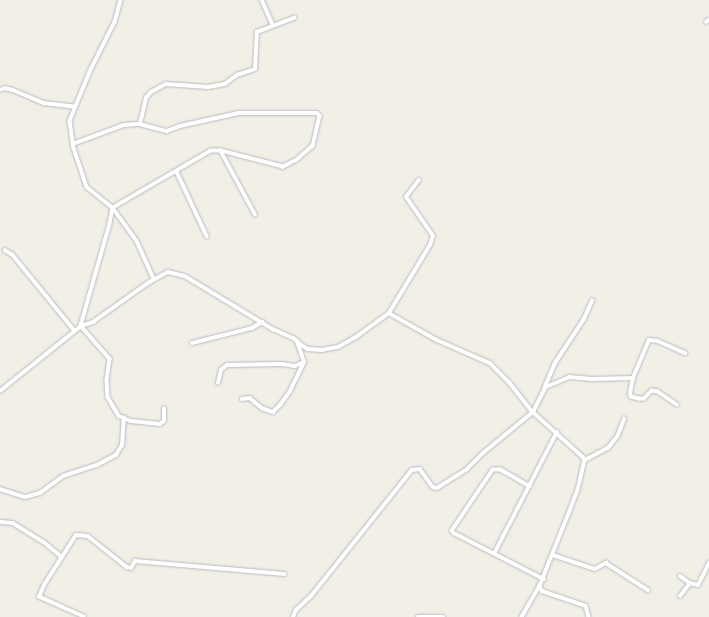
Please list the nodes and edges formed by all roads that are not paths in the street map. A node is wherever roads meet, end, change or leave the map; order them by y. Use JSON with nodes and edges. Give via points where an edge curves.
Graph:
{"nodes":[{"id":1,"x":121,"y":0,"type":"edge"},
{"id":2,"x":262,"y":0,"type":"edge"},
{"id":3,"x":294,"y":18,"type":"dead end"},
{"id":4,"x":273,"y":25,"type":"junction"},
{"id":5,"x":0,"y":85,"type":"edge"},
{"id":6,"x":0,"y":90,"type":"edge"},
{"id":7,"x":76,"y":107,"type":"junction"},
{"id":8,"x":140,"y":124,"type":"junction"},
{"id":9,"x":73,"y":144,"type":"junction"},
{"id":10,"x":221,"y":151,"type":"junction"},
{"id":11,"x":178,"y":172,"type":"junction"},
{"id":12,"x":419,"y":180,"type":"dead end"},
{"id":13,"x":113,"y":208,"type":"junction"},
{"id":14,"x":255,"y":214,"type":"dead end"},
{"id":15,"x":207,"y":236,"type":"dead end"},
{"id":16,"x":5,"y":250,"type":"dead end"},
{"id":17,"x":154,"y":279,"type":"junction"},
{"id":18,"x":592,"y":301,"type":"dead end"},
{"id":19,"x":389,"y":313,"type":"junction"},
{"id":20,"x":262,"y":322,"type":"junction"},
{"id":21,"x":81,"y":326,"type":"junction"},
{"id":22,"x":75,"y":331,"type":"junction"},
{"id":23,"x":295,"y":339,"type":"junction"},
{"id":24,"x":192,"y":343,"type":"dead end"},
{"id":25,"x":685,"y":353,"type":"dead end"},
{"id":26,"x":304,"y":362,"type":"junction"},
{"id":27,"x":633,"y":378,"type":"junction"},
{"id":28,"x":218,"y":383,"type":"dead end"},
{"id":29,"x":544,"y":389,"type":"junction"},
{"id":30,"x":0,"y":391,"type":"edge"},
{"id":31,"x":242,"y":398,"type":"dead end"},
{"id":32,"x":676,"y":405,"type":"dead end"},
{"id":33,"x":164,"y":410,"type":"dead end"},
{"id":34,"x":533,"y":412,"type":"junction"},
{"id":35,"x":124,"y":418,"type":"junction"},
{"id":36,"x":624,"y":419,"type":"dead end"},
{"id":37,"x":557,"y":432,"type":"junction"},
{"id":38,"x":585,"y":460,"type":"junction"},
{"id":39,"x":530,"y":487,"type":"junction"},
{"id":40,"x":0,"y":489,"type":"edge"},
{"id":41,"x":0,"y":522,"type":"edge"},
{"id":42,"x":494,"y":554,"type":"junction"},
{"id":43,"x":553,"y":555,"type":"junction"},
{"id":44,"x":62,"y":557,"type":"junction"},
{"id":45,"x":709,"y":563,"type":"edge"},
{"id":46,"x":284,"y":574,"type":"dead end"},
{"id":47,"x":680,"y":576,"type":"dead end"},
{"id":48,"x":544,"y":579,"type":"junction"},
{"id":49,"x":690,"y":583,"type":"junction"},
{"id":50,"x":540,"y":586,"type":"junction"},
{"id":51,"x":648,"y":590,"type":"dead end"},
{"id":52,"x":680,"y":596,"type":"dead end"},
{"id":53,"x":84,"y":617,"type":"edge"},
{"id":54,"x":293,"y":617,"type":"edge"},
{"id":55,"x":418,"y":617,"type":"edge"},
{"id":56,"x":443,"y":617,"type":"edge"},
{"id":57,"x":522,"y":617,"type":"edge"},
{"id":58,"x":589,"y":617,"type":"edge"}],
"edges":[{"from":1,"to":7,"type":"street","via":[[115,22]]},
{"from":2,"to":4,"type":"street"},
{"from":3,"to":4,"type":"street"},
{"from":4,"to":8,"type":"street","via":[[257,32],[255,69],[237,75],[225,84],[208,87],[166,84],[151,92],[146,98]]},
{"from":5,"to":6,"type":"street"},
{"from":6,"to":7,"type":"street","via":[[5,88],[22,93],[44,103]]},
{"from":7,"to":9,"type":"street","via":[[70,121]]},
{"from":8,"to":9,"type":"street","via":[[124,125]]},
{"from":8,"to":10,"type":"street","via":[[167,131],[239,113],[317,113],[320,116],[313,146],[297,160],[283,167]]},
{"from":9,"to":13,"type":"street","via":[[87,187]]},
{"from":10,"to":11,"type":"street","via":[[211,151]]},
{"from":10,"to":14,"type":"street"},
{"from":11,"to":13,"type":"street"},
{"from":11,"to":15,"type":"street"},
{"from":12,"to":19,"type":"street","via":[[406,197],[433,236],[432,241]]},
{"from":13,"to":17,"type":"street","via":[[137,241]]},
{"from":13,"to":21,"type":"street"},
{"from":16,"to":22,"type":"street","via":[[13,255]]},
{"from":17,"to":20,"type":"street","via":[[168,272],[185,276]]},
{"from":17,"to":21,"type":"street","via":[[94,322]]},
{"from":18,"to":29,"type":"street","via":[[584,319],[555,363]]},
{"from":19,"to":23,"type":"street","via":[[338,347],[313,350]]},
{"from":19,"to":34,"type":"street","via":[[437,340],[490,363]]},
{"from":20,"to":23,"type":"street"},
{"from":20,"to":24,"type":"street","via":[[252,328]]},
{"from":21,"to":22,"type":"street"},
{"from":21,"to":35,"type":"street","via":[[110,359],[108,398],[119,416]]},
{"from":22,"to":30,"type":"street"},
{"from":23,"to":26,"type":"street"},
{"from":25,"to":27,"type":"street","via":[[658,340],[649,340]]},
{"from":26,"to":28,"type":"street","via":[[295,366],[227,365],[220,370]]},
{"from":26,"to":31,"type":"street","via":[[290,391],[273,412],[262,408],[250,398]]},
{"from":27,"to":29,"type":"street","via":[[569,377]]},
{"from":27,"to":32,"type":"street","via":[[631,396],[644,399],[652,391],[658,392]]},
{"from":29,"to":34,"type":"street"},
{"from":33,"to":35,"type":"street","via":[[164,421],[160,424]]},
{"from":34,"to":37,"type":"street"},
{"from":34,"to":54,"type":"street","via":[[483,453],[467,470],[438,488],[433,487],[420,469],[412,470],[311,596],[296,610]]},
{"from":35,"to":40,"type":"street","via":[[122,445],[116,455],[63,476],[40,493],[26,497]]},
{"from":36,"to":38,"type":"street","via":[[618,435],[608,448]]},
{"from":37,"to":38,"type":"street","via":[[584,456]]},
{"from":37,"to":39,"type":"street"},
{"from":38,"to":43,"type":"street","via":[[578,490]]},
{"from":39,"to":42,"type":"street"},
{"from":39,"to":42,"type":"street","via":[[500,470],[493,470],[453,528],[454,534]]},
{"from":41,"to":44,"type":"street","via":[[13,523],[44,542]]},
{"from":42,"to":48,"type":"street"},
{"from":43,"to":48,"type":"street"},
{"from":43,"to":51,"type":"street","via":[[595,569],[606,563]]},
{"from":44,"to":46,"type":"street","via":[[76,535],[82,534],[88,536],[127,568],[131,568],[136,561]]},
{"from":44,"to":53,"type":"street","via":[[39,597]]},
{"from":45,"to":49,"type":"street","via":[[698,585]]},
{"from":47,"to":49,"type":"street"},
{"from":48,"to":50,"type":"street"},
{"from":49,"to":52,"type":"street"},
{"from":50,"to":57,"type":"street"},
{"from":50,"to":58,"type":"street","via":[[542,591],[586,606]]},
{"from":55,"to":56,"type":"street"}]}
